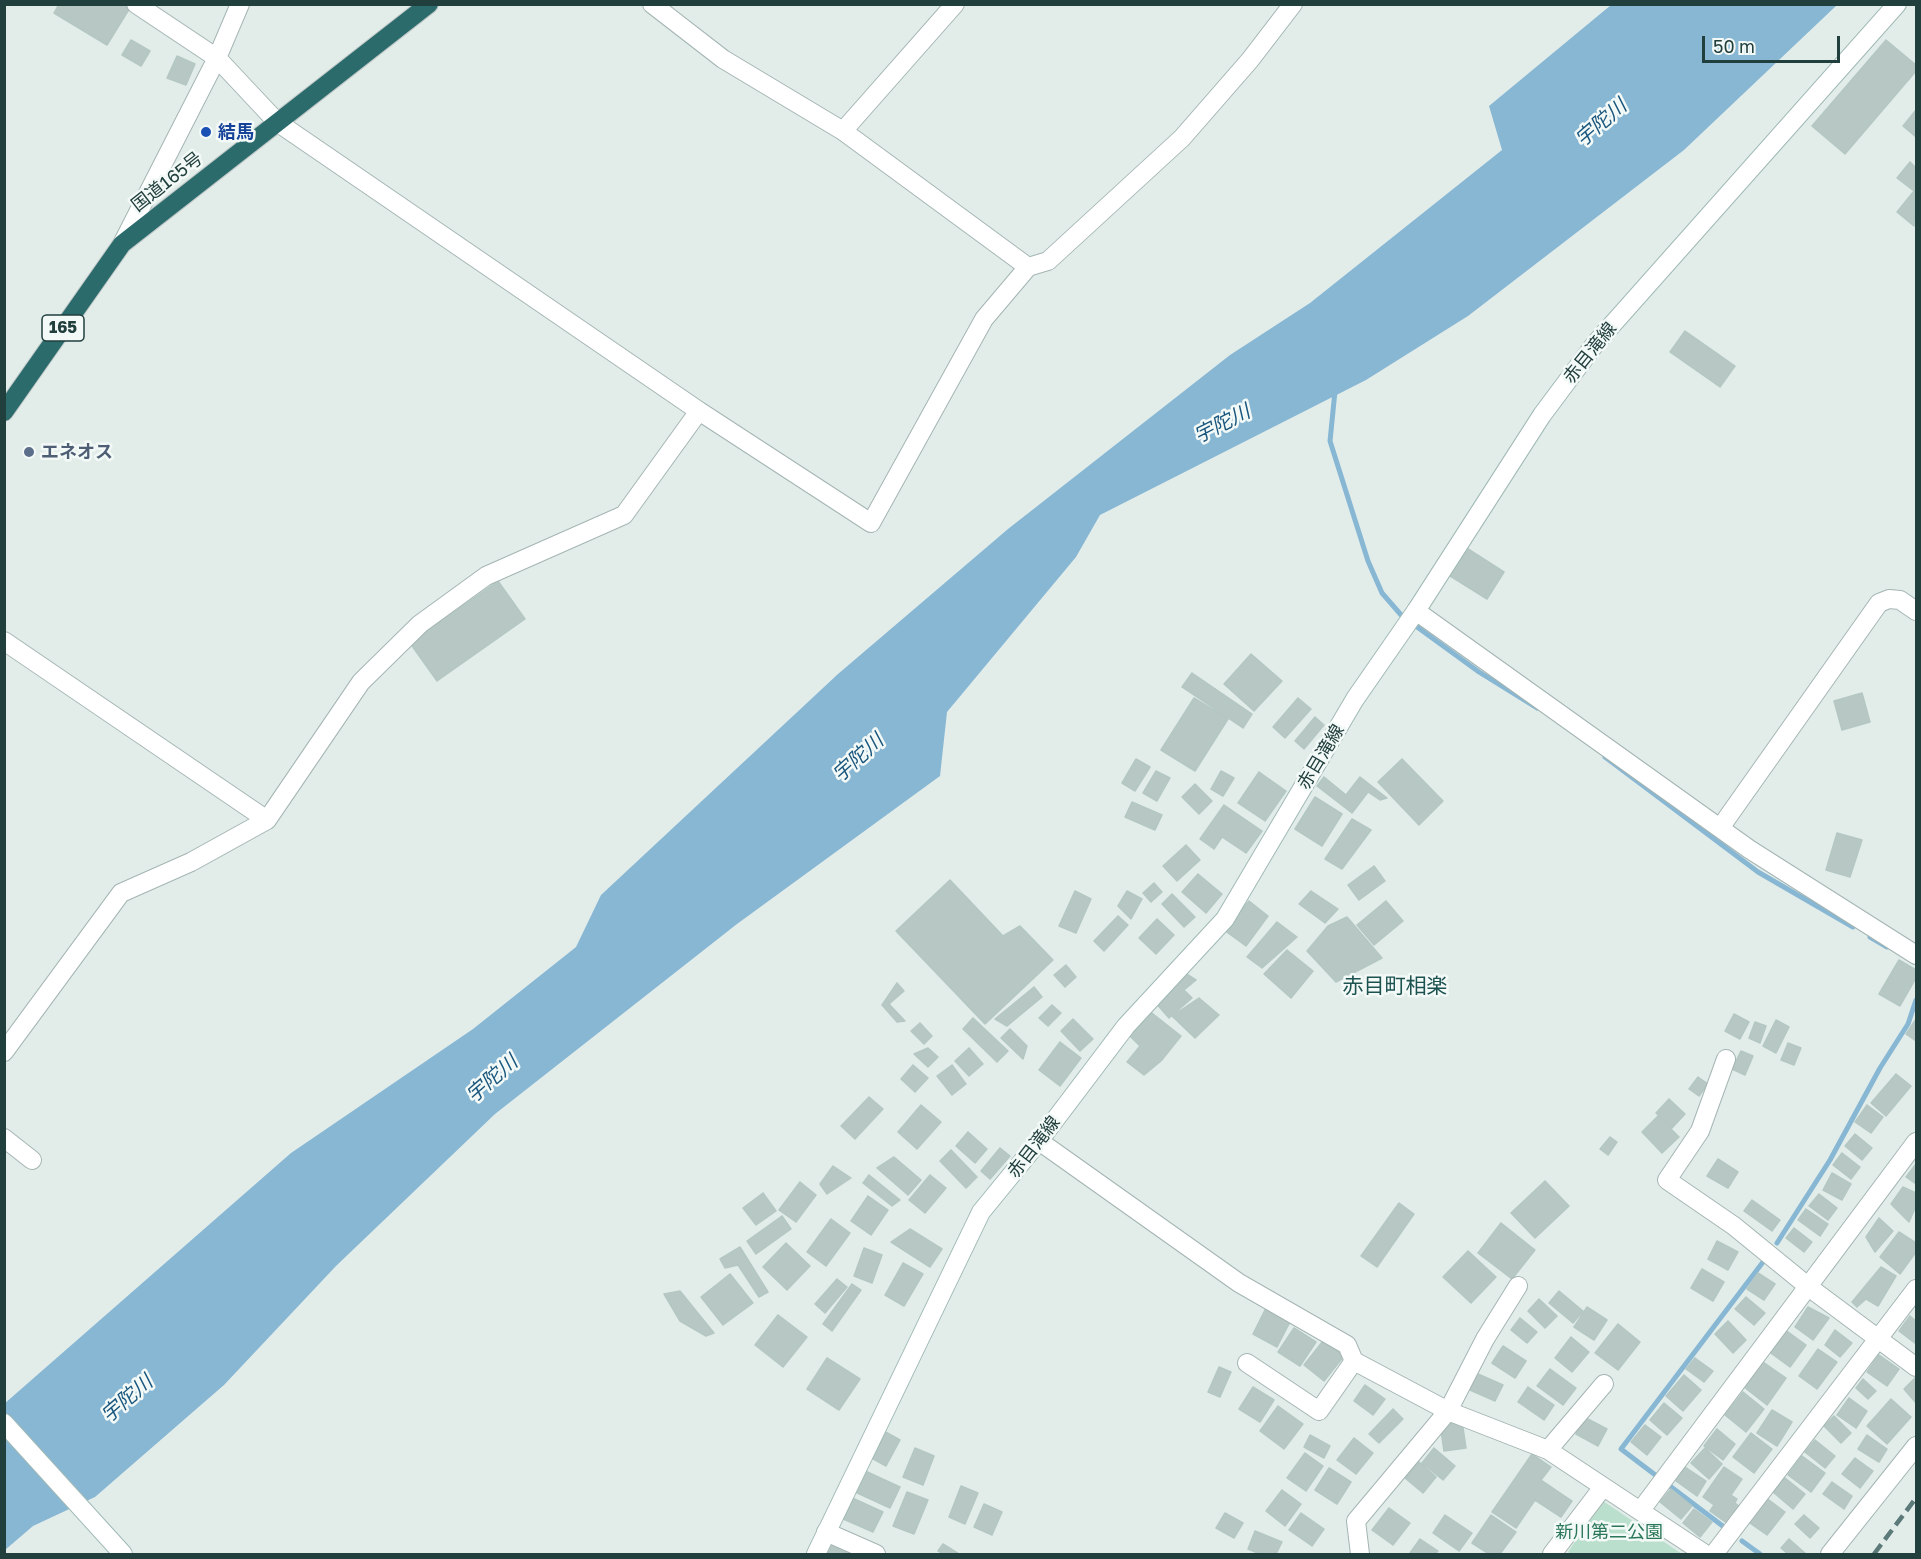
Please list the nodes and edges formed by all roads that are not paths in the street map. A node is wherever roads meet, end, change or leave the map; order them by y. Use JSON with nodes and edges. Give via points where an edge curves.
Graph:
{"nodes":[{"id":1,"x":136,"y":4,"type":"edge"},
{"id":2,"x":240,"y":4,"type":"edge"},
{"id":3,"x":429,"y":4,"type":"edge"},
{"id":4,"x":652,"y":4,"type":"edge"},
{"id":5,"x":955,"y":4,"type":"edge"},
{"id":6,"x":1293,"y":4,"type":"edge"},
{"id":7,"x":1897,"y":4,"type":"edge"},
{"id":8,"x":217,"y":58,"type":"junction"},
{"id":9,"x":277,"y":122,"type":"junction"},
{"id":10,"x":843,"y":131,"type":"junction"},
{"id":11,"x":122,"y":244,"type":"junction"},
{"id":12,"x":1028,"y":267,"type":"junction"},
{"id":13,"x":699,"y":411,"type":"junction"},
{"id":14,"x":4,"y":412,"type":"edge"},
{"id":15,"x":1416,"y":611,"type":"junction"},
{"id":16,"x":1917,"y":611,"type":"edge"},
{"id":17,"x":4,"y":642,"type":"edge"},
{"id":18,"x":267,"y":820,"type":"junction"},
{"id":19,"x":1720,"y":828,"type":"junction"},
{"id":20,"x":1917,"y":956,"type":"edge"},
{"id":21,"x":4,"y":1052,"type":"edge"},
{"id":22,"x":1726,"y":1059,"type":"dead end"},
{"id":23,"x":4,"y":1138,"type":"edge"},
{"id":24,"x":1039,"y":1141,"type":"junction"},
{"id":25,"x":1917,"y":1142,"type":"edge"},
{"id":26,"x":32,"y":1160,"type":"dead end"},
{"id":27,"x":1518,"y":1286,"type":"dead end"},
{"id":28,"x":1810,"y":1288,"type":"junction"},
{"id":29,"x":1917,"y":1289,"type":"edge"},
{"id":30,"x":1879,"y":1340,"type":"junction"},
{"id":31,"x":1354,"y":1361,"type":"junction"},
{"id":32,"x":1247,"y":1363,"type":"dead end"},
{"id":33,"x":1917,"y":1367,"type":"edge"},
{"id":34,"x":1604,"y":1384,"type":"dead end"},
{"id":35,"x":1448,"y":1411,"type":"junction"},
{"id":36,"x":4,"y":1423,"type":"edge"},
{"id":37,"x":1917,"y":1446,"type":"edge"},
{"id":38,"x":1548,"y":1450,"type":"junction"},
{"id":39,"x":1603,"y":1487,"type":"junction"},
{"id":40,"x":1641,"y":1510,"type":"junction"},
{"id":41,"x":826,"y":1532,"type":"junction"},
{"id":42,"x":121,"y":1553,"type":"edge"},
{"id":43,"x":816,"y":1554,"type":"edge"},
{"id":44,"x":876,"y":1554,"type":"edge"},
{"id":45,"x":1360,"y":1554,"type":"edge"},
{"id":46,"x":1552,"y":1554,"type":"edge"},
{"id":47,"x":1705,"y":1554,"type":"edge"},
{"id":48,"x":1714,"y":1554,"type":"edge"},
{"id":49,"x":1830,"y":1554,"type":"edge"}],
"edges":[{"from":1,"to":8,"type":"street"},
{"from":2,"to":8,"type":"street"},
{"from":3,"to":9,"type":"highway","name":"国道165号","number":"165"},
{"from":4,"to":10,"type":"street","via":[[723,59]]},
{"from":5,"to":10,"type":"street"},
{"from":6,"to":12,"type":"street","via":[[1251,60],[1182,138],[1048,261]]},
{"from":7,"to":15,"type":"street","name":"赤目滝線","via":[[1595,344],[1542,415]]},
{"from":8,"to":9,"type":"street"},
{"from":8,"to":11,"type":"street"},
{"from":9,"to":11,"type":"highway","name":"国道165号","number":"165"},
{"from":9,"to":13,"type":"street"},
{"from":10,"to":12,"type":"street"},
{"from":11,"to":14,"type":"highway","name":"国道165号","number":"165"},
{"from":12,"to":13,"type":"street","via":[[984,319],[871,523]]},
{"from":13,"to":18,"type":"street","via":[[624,515],[486,576],[420,624],[361,682]]},
{"from":15,"to":19,"type":"street"},
{"from":15,"to":24,"type":"street","name":"赤目滝線","via":[[1355,699],[1225,919],[1126,1026]]},
{"from":16,"to":19,"type":"street","via":[[1900,600],[1879,603]]},
{"from":17,"to":18,"type":"street"},
{"from":18,"to":21,"type":"street","via":[[191,862],[121,893]]},
{"from":19,"to":20,"type":"street"},
{"from":22,"to":28,"type":"street","via":[[1700,1131],[1666,1180],[1734,1226]]},
{"from":23,"to":26,"type":"street"},
{"from":24,"to":31,"type":"street","via":[[1239,1283],[1347,1346]]},
{"from":24,"to":41,"type":"street","name":"赤目滝線","via":[[981,1212]]},
{"from":25,"to":28,"type":"street"},
{"from":27,"to":35,"type":"street"},
{"from":28,"to":30,"type":"street"},
{"from":28,"to":40,"type":"street"},
{"from":29,"to":30,"type":"street"},
{"from":30,"to":33,"type":"street"},
{"from":30,"to":48,"type":"street"},
{"from":31,"to":32,"type":"street","via":[[1318,1411]]},
{"from":31,"to":35,"type":"street"},
{"from":34,"to":38,"type":"street"},
{"from":35,"to":38,"type":"street"},
{"from":35,"to":45,"type":"street","via":[[1356,1521]]},
{"from":36,"to":42,"type":"street"},
{"from":37,"to":49,"type":"street"},
{"from":38,"to":39,"type":"street"},
{"from":39,"to":40,"type":"street"},
{"from":39,"to":46,"type":"street"},
{"from":40,"to":47,"type":"street"},
{"from":41,"to":43,"type":"street","name":"赤目滝線"},
{"from":41,"to":44,"type":"street"}]}
